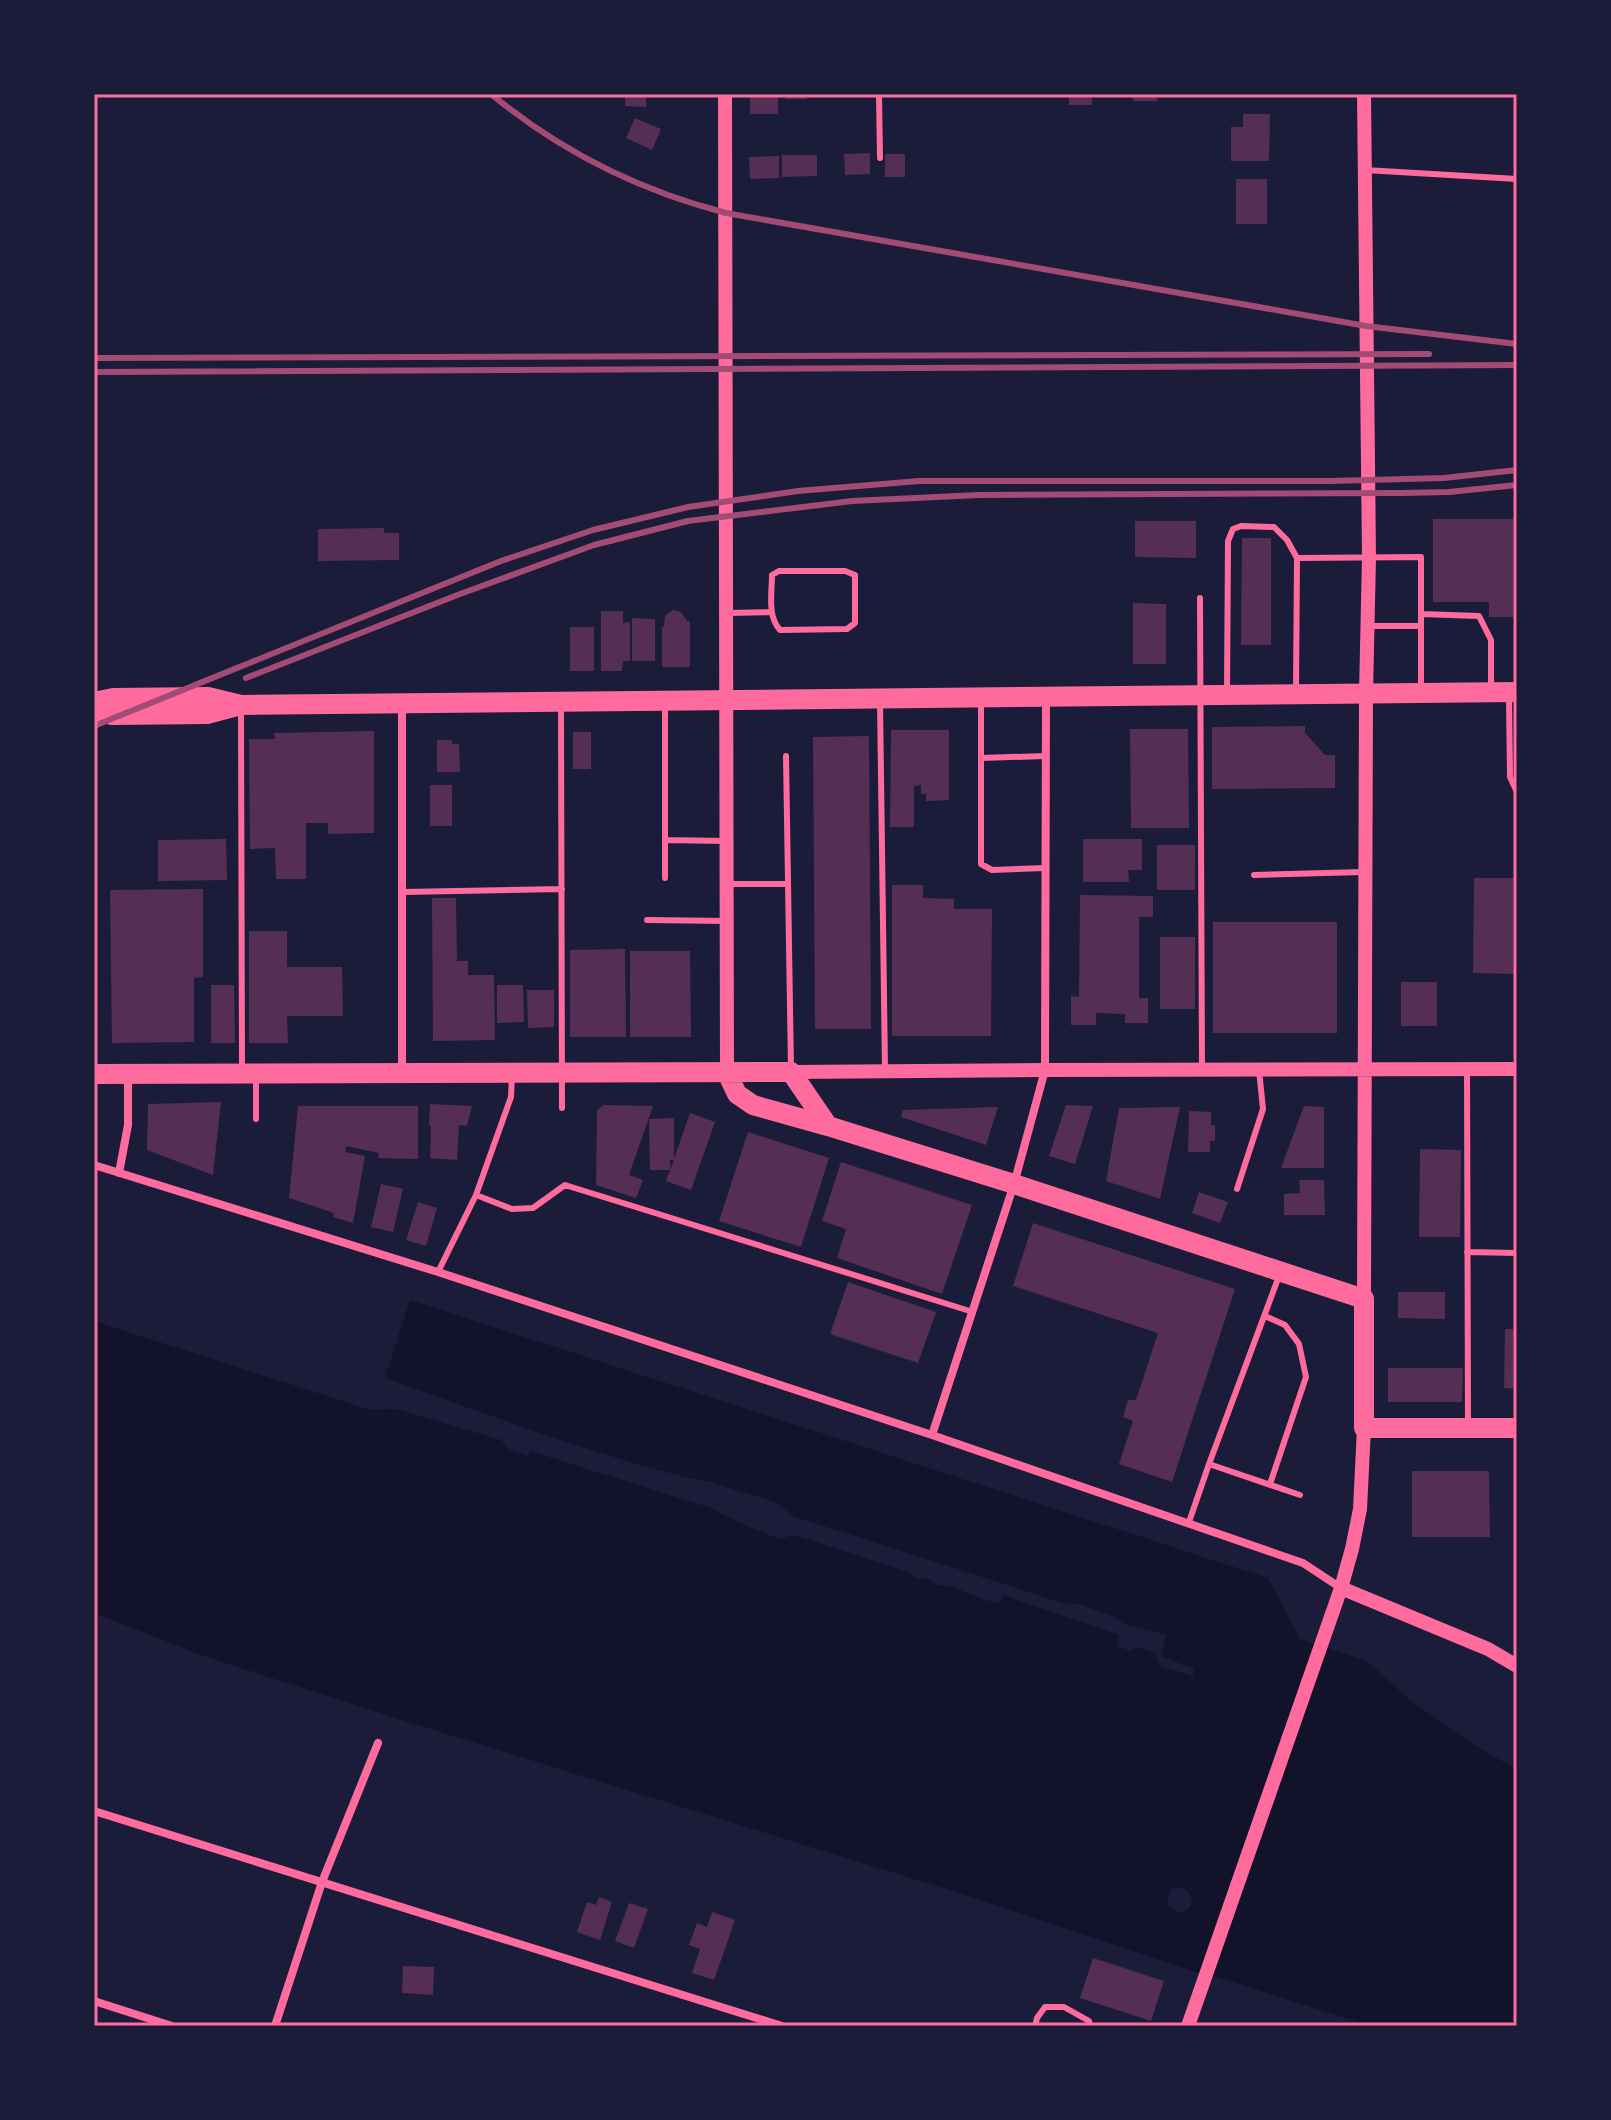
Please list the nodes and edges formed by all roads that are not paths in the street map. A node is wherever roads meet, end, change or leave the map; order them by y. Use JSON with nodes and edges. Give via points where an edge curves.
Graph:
{"nodes":[{"id":1,"x":725,"y":94,"type":"edge"},
{"id":2,"x":879,"y":94,"type":"edge"},
{"id":3,"x":1364,"y":94,"type":"edge"},
{"id":4,"x":880,"y":158,"type":"dead end"},
{"id":5,"x":1365,"y":170,"type":"junction"},
{"id":6,"x":1517,"y":179,"type":"edge"},
{"id":7,"x":1369,"y":557,"type":"junction"},
{"id":8,"x":1297,"y":558,"type":"junction"},
{"id":9,"x":1200,"y":598,"type":"dead end"},
{"id":10,"x":772,"y":612,"type":"junction"},
{"id":11,"x":727,"y":613,"type":"junction"},
{"id":12,"x":1421,"y":614,"type":"junction"},
{"id":13,"x":1368,"y":626,"type":"junction"},
{"id":14,"x":1421,"y":626,"type":"junction"},
{"id":15,"x":1506,"y":692,"type":"edge"},
{"id":16,"x":1421,"y":693,"type":"junction"},
{"id":17,"x":1296,"y":694,"type":"junction"},
{"id":18,"x":1366,"y":694,"type":"junction"},
{"id":19,"x":1201,"y":695,"type":"junction"},
{"id":20,"x":1227,"y":695,"type":"junction"},
{"id":21,"x":981,"y":697,"type":"junction"},
{"id":22,"x":1046,"y":697,"type":"junction"},
{"id":23,"x":880,"y":698,"type":"junction"},
{"id":24,"x":727,"y":700,"type":"junction"},
{"id":25,"x":665,"y":701,"type":"junction"},
{"id":26,"x":94,"y":702,"type":"edge"},
{"id":27,"x":561,"y":702,"type":"junction"},
{"id":28,"x":402,"y":703,"type":"junction"},
{"id":29,"x":241,"y":705,"type":"junction"},
{"id":30,"x":94,"y":711,"type":"edge"},
{"id":31,"x":786,"y":756,"type":"dead end"},
{"id":32,"x":1045,"y":756,"type":"junction"},
{"id":33,"x":981,"y":758,"type":"junction"},
{"id":34,"x":1517,"y":792,"type":"edge"},
{"id":35,"x":665,"y":840,"type":"junction"},
{"id":36,"x":727,"y":841,"type":"junction"},
{"id":37,"x":1045,"y":868,"type":"junction"},
{"id":38,"x":1367,"y":872,"type":"junction"},
{"id":39,"x":1254,"y":875,"type":"dead end"},
{"id":40,"x":665,"y":878,"type":"dead end"},
{"id":41,"x":727,"y":884,"type":"junction"},
{"id":42,"x":788,"y":884,"type":"junction"},
{"id":43,"x":562,"y":889,"type":"junction"},
{"id":44,"x":403,"y":892,"type":"junction"},
{"id":45,"x":647,"y":920,"type":"dead end"},
{"id":46,"x":727,"y":921,"type":"junction"},
{"id":47,"x":1467,"y":1069,"type":"junction"},
{"id":48,"x":1517,"y":1069,"type":"edge"},
{"id":49,"x":1045,"y":1070,"type":"junction"},
{"id":50,"x":1202,"y":1070,"type":"junction"},
{"id":51,"x":1259,"y":1070,"type":"junction"},
{"id":52,"x":1365,"y":1070,"type":"junction"},
{"id":53,"x":885,"y":1071,"type":"junction"},
{"id":54,"x":512,"y":1072,"type":"junction"},
{"id":55,"x":563,"y":1072,"type":"junction"},
{"id":56,"x":791,"y":1072,"type":"junction"},
{"id":57,"x":727,"y":1073,"type":"junction"},
{"id":58,"x":94,"y":1074,"type":"edge"},
{"id":59,"x":128,"y":1074,"type":"junction"},
{"id":60,"x":249,"y":1074,"type":"junction"},
{"id":61,"x":402,"y":1074,"type":"junction"},
{"id":62,"x":562,"y":1108,"type":"dead end"},
{"id":63,"x":256,"y":1119,"type":"dead end"},
{"id":64,"x":828,"y":1126,"type":"junction"},
{"id":65,"x":94,"y":1165,"type":"edge"},
{"id":66,"x":119,"y":1173,"type":"junction"},
{"id":67,"x":1014,"y":1184,"type":"junction"},
{"id":68,"x":1237,"y":1189,"type":"dead end"},
{"id":69,"x":476,"y":1195,"type":"junction"},
{"id":70,"x":1467,"y":1252,"type":"junction"},
{"id":71,"x":1517,"y":1253,"type":"edge"},
{"id":72,"x":438,"y":1272,"type":"junction"},
{"id":73,"x":1280,"y":1272,"type":"junction"},
{"id":74,"x":1364,"y":1299,"type":"junction"},
{"id":75,"x":973,"y":1312,"type":"junction"},
{"id":76,"x":1265,"y":1316,"type":"junction"},
{"id":77,"x":1364,"y":1428,"type":"junction"},
{"id":78,"x":1468,"y":1428,"type":"junction"},
{"id":79,"x":1517,"y":1428,"type":"edge"},
{"id":80,"x":932,"y":1435,"type":"junction"},
{"id":81,"x":1209,"y":1464,"type":"junction"},
{"id":82,"x":1270,"y":1484,"type":"junction"},
{"id":83,"x":1300,"y":1495,"type":"dead end"},
{"id":84,"x":1189,"y":1522,"type":"junction"},
{"id":85,"x":1341,"y":1588,"type":"junction"},
{"id":86,"x":1517,"y":1666,"type":"edge"},
{"id":87,"x":378,"y":1743,"type":"dead end"},
{"id":88,"x":94,"y":1811,"type":"edge"},
{"id":89,"x":322,"y":1882,"type":"junction"},
{"id":90,"x":94,"y":2001,"type":"edge"},
{"id":91,"x":172,"y":2026,"type":"edge"},
{"id":92,"x":275,"y":2026,"type":"edge"},
{"id":93,"x":782,"y":2026,"type":"edge"},
{"id":94,"x":1035,"y":2026,"type":"edge"},
{"id":95,"x":1090,"y":2026,"type":"edge"},
{"id":96,"x":1188,"y":2026,"type":"edge"}],
"edges":[{"from":1,"to":11,"type":"street"},
{"from":2,"to":4,"type":"lane"},
{"from":3,"to":5,"type":"street"},
{"from":5,"to":6,"type":"lane"},
{"from":5,"to":7,"type":"street"},
{"from":7,"to":8,"type":"lane"},
{"from":7,"to":12,"type":"lane","via":[[1421,557]]},
{"from":7,"to":13,"type":"street"},
{"from":8,"to":17,"type":"lane"},
{"from":8,"to":20,"type":"lane","via":[[1274,527],[1233,529],[1228,541]]},
{"from":9,"to":19,"type":"lane"},
{"from":10,"to":10,"type":"lane","via":[[780,630],[847,629],[855,623],[855,575],[779,571],[772,575]]},
{"from":10,"to":11,"type":"lane"},
{"from":11,"to":24,"type":"street"},
{"from":12,"to":14,"type":"lane"},
{"from":12,"to":15,"type":"lane","via":[[1479,616]]},
{"from":13,"to":14,"type":"lane"},
{"from":13,"to":18,"type":"street"},
{"from":14,"to":16,"type":"lane"},
{"from":15,"to":16,"type":"main road"},
{"from":15,"to":34,"type":"lane","via":[[1510,777]]},
{"from":16,"to":18,"type":"main road"},
{"from":17,"to":18,"type":"main road"},
{"from":17,"to":20,"type":"main road"},
{"from":18,"to":38,"type":"street"},
{"from":19,"to":20,"type":"main road"},
{"from":19,"to":22,"type":"main road"},
{"from":19,"to":50,"type":"lane"},
{"from":21,"to":22,"type":"main road"},
{"from":21,"to":23,"type":"main road"},
{"from":21,"to":33,"type":"lane"},
{"from":22,"to":32,"type":"street"},
{"from":23,"to":24,"type":"main road"},
{"from":23,"to":53,"type":"lane"},
{"from":24,"to":25,"type":"main road"},
{"from":24,"to":36,"type":"street"},
{"from":25,"to":27,"type":"main road"},
{"from":25,"to":35,"type":"lane"},
{"from":26,"to":29,"type":"main road","via":[[208,697]]},
{"from":27,"to":28,"type":"main road"},
{"from":27,"to":43,"type":"lane"},
{"from":28,"to":29,"type":"main road"},
{"from":28,"to":44,"type":"street"},
{"from":29,"to":30,"type":"main road","via":[[207,714]]},
{"from":29,"to":60,"type":"lane"},
{"from":31,"to":42,"type":"lane"},
{"from":32,"to":33,"type":"lane"},
{"from":32,"to":37,"type":"street"},
{"from":33,"to":37,"type":"lane","via":[[981,864],[992,870]]},
{"from":35,"to":36,"type":"lane"},
{"from":35,"to":40,"type":"lane"},
{"from":36,"to":41,"type":"street"},
{"from":37,"to":49,"type":"street"},
{"from":38,"to":39,"type":"lane"},
{"from":38,"to":52,"type":"street"},
{"from":41,"to":42,"type":"lane"},
{"from":41,"to":46,"type":"street"},
{"from":42,"to":56,"type":"lane"},
{"from":43,"to":44,"type":"lane"},
{"from":43,"to":55,"type":"lane"},
{"from":44,"to":61,"type":"street"},
{"from":45,"to":46,"type":"lane"},
{"from":46,"to":57,"type":"street"},
{"from":47,"to":48,"type":"street"},
{"from":47,"to":52,"type":"street"},
{"from":47,"to":70,"type":"lane"},
{"from":49,"to":50,"type":"street"},
{"from":49,"to":53,"type":"street"},
{"from":49,"to":67,"type":"street"},
{"from":50,"to":51,"type":"street"},
{"from":51,"to":52,"type":"street"},
{"from":51,"to":68,"type":"lane","via":[[1263,1109]]},
{"from":52,"to":74,"type":"street"},
{"from":53,"to":56,"type":"street"},
{"from":54,"to":55,"type":"main road"},
{"from":54,"to":61,"type":"main road"},
{"from":54,"to":69,"type":"lane","via":[[511,1097]]},
{"from":55,"to":57,"type":"main road"},
{"from":55,"to":62,"type":"lane"},
{"from":56,"to":57,"type":"main road"},
{"from":56,"to":64,"type":"main road"},
{"from":57,"to":64,"type":"main road","via":[[737,1094],[753,1105]]},
{"from":58,"to":59,"type":"main road"},
{"from":59,"to":60,"type":"main road"},
{"from":59,"to":66,"type":"street","via":[[128,1125]]},
{"from":60,"to":61,"type":"main road"},
{"from":60,"to":63,"type":"lane"},
{"from":64,"to":67,"type":"main road"},
{"from":65,"to":66,"type":"street"},
{"from":66,"to":72,"type":"street"},
{"from":67,"to":73,"type":"main road"},
{"from":67,"to":75,"type":"street"},
{"from":69,"to":72,"type":"lane"},
{"from":69,"to":75,"type":"lane","via":[[512,1209],[533,1208],[565,1185]]},
{"from":70,"to":71,"type":"lane"},
{"from":70,"to":78,"type":"lane"},
{"from":72,"to":80,"type":"street"},
{"from":73,"to":74,"type":"main road"},
{"from":73,"to":76,"type":"lane"},
{"from":74,"to":77,"type":"main road"},
{"from":75,"to":80,"type":"street"},
{"from":76,"to":81,"type":"lane"},
{"from":76,"to":82,"type":"lane","via":[[1285,1325],[1299,1344],[1306,1377]]},
{"from":77,"to":78,"type":"main road"},
{"from":77,"to":85,"type":"street","via":[[1360,1509]]},
{"from":78,"to":79,"type":"main road"},
{"from":80,"to":84,"type":"street"},
{"from":81,"to":82,"type":"lane"},
{"from":81,"to":84,"type":"lane"},
{"from":82,"to":83,"type":"lane"},
{"from":84,"to":85,"type":"street","via":[[1303,1563]]},
{"from":85,"to":86,"type":"street"},
{"from":85,"to":96,"type":"street"},
{"from":87,"to":89,"type":"street"},
{"from":88,"to":89,"type":"street"},
{"from":89,"to":92,"type":"street"},
{"from":89,"to":93,"type":"street"},
{"from":90,"to":91,"type":"street"},
{"from":94,"to":95,"type":"lane","via":[[1045,2007],[1064,2007]]}]}
